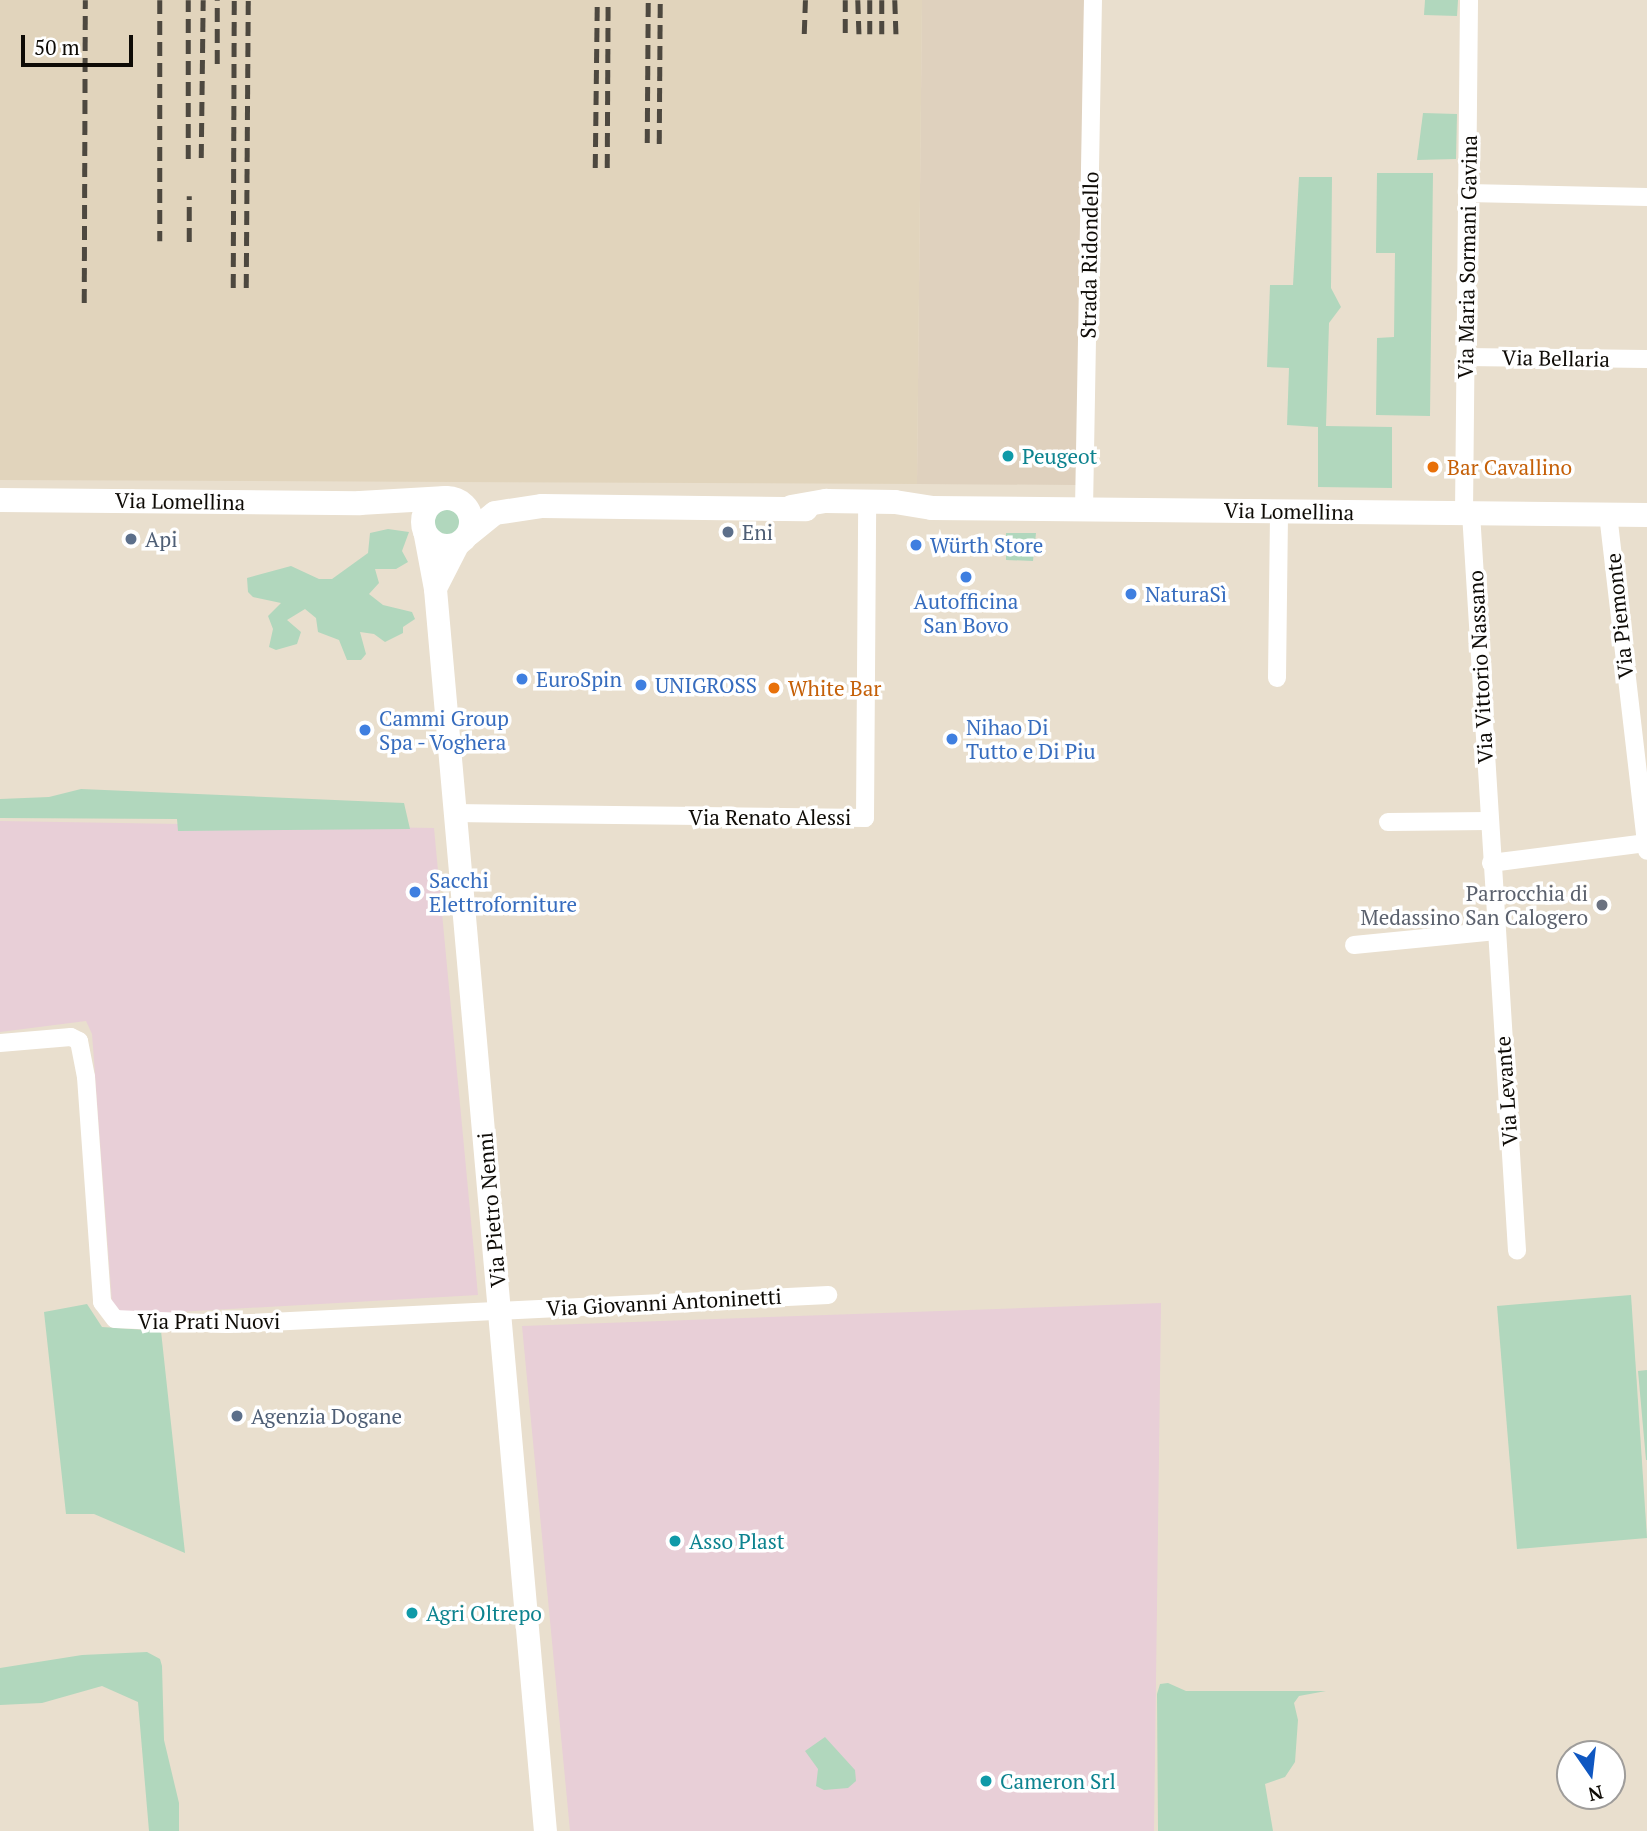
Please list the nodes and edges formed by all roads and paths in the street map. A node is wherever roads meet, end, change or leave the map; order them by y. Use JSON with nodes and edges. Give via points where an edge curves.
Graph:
{"nodes":[{"id":1,"x":1093,"y":0,"type":"edge"},
{"id":2,"x":1469,"y":0,"type":"edge"},
{"id":3,"x":1467,"y":193,"type":"junction"},
{"id":4,"x":1647,"y":197,"type":"edge"},
{"id":5,"x":1465,"y":357,"type":"junction"},
{"id":6,"x":1647,"y":359,"type":"edge"},
{"id":7,"x":452,"y":499,"type":"junction"},
{"id":8,"x":0,"y":500,"type":"edge"},
{"id":9,"x":360,"y":503,"type":"junction"},
{"id":10,"x":608,"y":504,"type":"junction"},
{"id":11,"x":791,"y":507,"type":"junction"},
{"id":12,"x":932,"y":508,"type":"junction"},
{"id":13,"x":1084,"y":509,"type":"junction"},
{"id":14,"x":1279,"y":511,"type":"junction"},
{"id":15,"x":867,"y":513,"type":"junction"},
{"id":16,"x":1467,"y":513,"type":"junction"},
{"id":17,"x":1608,"y":514,"type":"junction"},
{"id":18,"x":1647,"y":514,"type":"edge"},
{"id":19,"x":423,"y":528,"type":"junction"},
{"id":20,"x":463,"y":539,"type":"junction"},
{"id":21,"x":435,"y":589,"type":"junction"},
{"id":22,"x":1277,"y":678,"type":"dead end"},
{"id":23,"x":454,"y":813,"type":"junction"},
{"id":24,"x":1489,"y":821,"type":"junction"},
{"id":25,"x":1388,"y":822,"type":"dead end"},
{"id":26,"x":1646,"y":845,"type":"edge"},
{"id":27,"x":1491,"y":863,"type":"junction"},
{"id":28,"x":1496,"y":930,"type":"junction"},
{"id":29,"x":1354,"y":945,"type":"dead end"},
{"id":30,"x":0,"y":1043,"type":"edge"},
{"id":31,"x":1517,"y":1251,"type":"dead end"},
{"id":32,"x":828,"y":1295,"type":"dead end"},
{"id":33,"x":500,"y":1310,"type":"junction"},
{"id":34,"x":545,"y":1831,"type":"edge"}],
"edges":[{"from":1,"to":13,"type":"street","name":"Strada Ridondello"},
{"from":2,"to":3,"type":"street","name":"Via Maria Sormani Gavina"},
{"from":3,"to":4,"type":"street"},
{"from":3,"to":5,"type":"street","name":"Via Maria Sormani Gavina"},
{"from":5,"to":6,"type":"street","name":"Via Bellaria"},
{"from":5,"to":16,"type":"street","name":"Via Maria Sormani Gavina"},
{"from":7,"to":9,"type":"main road","name":"Via Lomellina"},
{"from":7,"to":10,"type":"main road","name":"Via Lomellina","via":[[521,496]]},
{"from":7,"to":19,"type":"main road","via":[[431,504]]},
{"from":7,"to":20,"type":"main road","via":[[471,515]]},
{"from":8,"to":9,"type":"main road","name":"Via Lomellina"},
{"from":9,"to":19,"type":"main road","name":"Via Lomellina","via":[[402,510]]},
{"from":10,"to":11,"type":"main road","name":"Via Lomellina"},
{"from":10,"to":20,"type":"main road","name":"Via Lomellina","via":[[505,510],[483,519]]},
{"from":11,"to":12,"type":"main road","name":"Via Lomellina","via":[[834,501]]},
{"from":11,"to":15,"type":"main road","name":"Via Lomellina"},
{"from":12,"to":13,"type":"main road","name":"Via Lomellina"},
{"from":12,"to":15,"type":"main road","name":"Via Lomellina"},
{"from":13,"to":14,"type":"main road","name":"Via Lomellina"},
{"from":14,"to":16,"type":"main road","name":"Via Lomellina"},
{"from":14,"to":22,"type":"street"},
{"from":15,"to":23,"type":"street","name":"Via Renato Alessi","via":[[865,818]]},
{"from":16,"to":17,"type":"main road","name":"Via Lomellina"},
{"from":16,"to":24,"type":"street","name":"Via Vittorio Nassano"},
{"from":17,"to":18,"type":"main road","name":"Via Lomellina"},
{"from":17,"to":26,"type":"street","name":"Via Piemonte"},
{"from":19,"to":20,"type":"main road","name":"Via Lomellina","via":[[441,546]]},
{"from":19,"to":21,"type":"street","name":"Via Pietro Nenni"},
{"from":20,"to":21,"type":"street"},
{"from":21,"to":23,"type":"street","name":"Via Pietro Nenni"},
{"from":23,"to":33,"type":"street","name":"Via Pietro Nenni"},
{"from":24,"to":25,"type":"street"},
{"from":24,"to":27,"type":"street","name":"Via Vittorio Nassano"},
{"from":26,"to":27,"type":"street"},
{"from":27,"to":28,"type":"street","name":"Via Vittorio Nassano"},
{"from":28,"to":29,"type":"street"},
{"from":28,"to":31,"type":"street","name":"Via Levante"},
{"from":30,"to":33,"type":"street","name":"Via Prati Nuovi","via":[[71,1037],[79,1041],[86,1077],[102,1302],[115,1319],[228,1324]]},
{"from":32,"to":33,"type":"street","name":"Via Giovanni Antoninetti"},
{"from":33,"to":34,"type":"street","name":"Via Pietro Nenni"}]}
